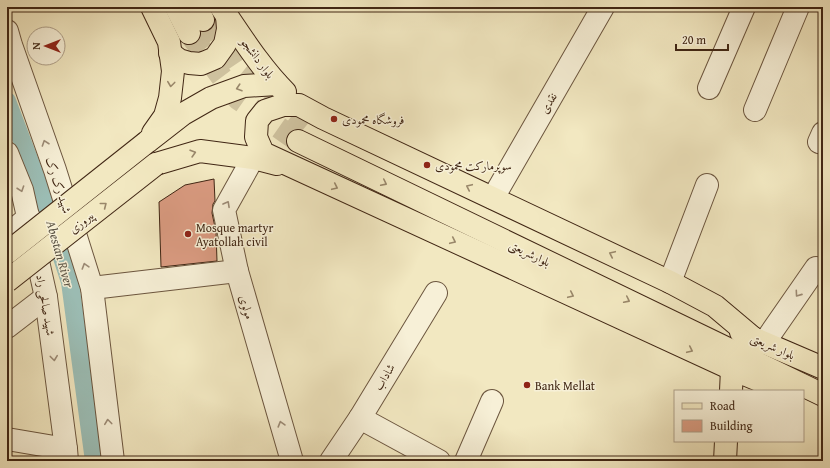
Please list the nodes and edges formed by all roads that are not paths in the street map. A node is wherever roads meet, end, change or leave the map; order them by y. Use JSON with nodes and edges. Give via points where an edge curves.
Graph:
{"nodes":[{"id":1,"x":152,"y":7,"type":"edge"},
{"id":2,"x":176,"y":7,"type":"edge"},
{"id":3,"x":744,"y":7,"type":"edge"},
{"id":4,"x":798,"y":7,"type":"edge"},
{"id":5,"x":596,"y":9,"type":"edge"},
{"id":6,"x":224,"y":11,"type":"edge"},
{"id":7,"x":196,"y":20,"type":"tunnel mouth"},
{"id":8,"x":7,"y":31,"type":"edge"},
{"id":9,"x":170,"y":53,"type":"junction"},
{"id":10,"x":277,"y":84,"type":"junction"},
{"id":11,"x":709,"y":88,"type":"dead end"},
{"id":12,"x":299,"y":106,"type":"junction"},
{"id":13,"x":755,"y":110,"type":"dead end"},
{"id":14,"x":147,"y":142,"type":"junction"},
{"id":15,"x":7,"y":153,"type":"edge"},
{"id":16,"x":253,"y":158,"type":"junction"},
{"id":17,"x":300,"y":170,"type":"junction"},
{"id":18,"x":707,"y":185,"type":"dead end"},
{"id":19,"x":492,"y":198,"type":"junction"},
{"id":20,"x":28,"y":217,"type":"junction"},
{"id":21,"x":7,"y":235,"type":"edge"},
{"id":22,"x":7,"y":253,"type":"edge"},
{"id":23,"x":236,"y":271,"type":"junction"},
{"id":24,"x":823,"y":272,"type":"edge"},
{"id":25,"x":7,"y":281,"type":"edge"},
{"id":26,"x":670,"y":282,"type":"junction"},
{"id":27,"x":92,"y":288,"type":"junction"},
{"id":28,"x":436,"y":293,"type":"dead end"},
{"id":29,"x":46,"y":297,"type":"junction"},
{"id":30,"x":723,"y":322,"type":"joint"},
{"id":31,"x":7,"y":327,"type":"edge"},
{"id":32,"x":758,"y":340,"type":"junction"},
{"id":33,"x":761,"y":365,"type":"joint"},
{"id":34,"x":823,"y":368,"type":"edge"},
{"id":35,"x":732,"y":369,"type":"junction"},
{"id":36,"x":730,"y":390,"type":"edge"},
{"id":37,"x":783,"y":390,"type":"edge"},
{"id":38,"x":823,"y":395,"type":"edge"},
{"id":39,"x":804,"y":396,"type":"edge"},
{"id":40,"x":492,"y":401,"type":"dead end"},
{"id":41,"x":823,"y":401,"type":"edge"},
{"id":42,"x":360,"y":418,"type":"junction"},
{"id":43,"x":7,"y":439,"type":"edge"},
{"id":44,"x":726,"y":442,"type":"edge"},
{"id":45,"x":67,"y":455,"type":"edge"},
{"id":46,"x":113,"y":461,"type":"edge"},
{"id":47,"x":292,"y":461,"type":"edge"},
{"id":48,"x":331,"y":461,"type":"edge"},
{"id":49,"x":439,"y":461,"type":"edge"},
{"id":50,"x":466,"y":461,"type":"edge"},
{"id":51,"x":725,"y":461,"type":"edge"}],
"edges":[{"from":1,"to":9,"type":"main road","via":[[168,42]]},
{"from":2,"to":7,"type":"main road"},
{"from":3,"to":11,"type":"street"},
{"from":4,"to":13,"type":"street"},
{"from":5,"to":19,"type":"street","name":"نقدی"},
{"from":6,"to":9,"type":"main road","via":[[228,29],[225,44],[215,58],[201,64],[189,63],[179,60]]},
{"from":6,"to":10,"type":"main road","name":"بلوار دانشجو"},
{"from":27,"to":8,"type":"street","name":"شهید رک رک","one_way":true},
{"from":9,"to":14,"type":"main road","one_way":true,"via":[[173,71],[170,98],[165,116]]},
{"from":10,"to":12,"type":"main road","name":"بلوار دانشجو"},
{"from":10,"to":14,"type":"main road","name":"پیروزی","one_way":true,"via":[[244,86],[211,98],[183,114]]},
{"from":12,"to":17,"type":"main road","via":[[283,106],[265,111],[257,120],[256,137],[263,153]]},
{"from":19,"to":12,"type":"main road","one_way":true},
{"from":14,"to":22,"type":"main road","name":"پیروزی","bridge":true},
{"from":15,"to":20,"type":"street","name":"شهید صالحی راد","one_way":true,"via":[[22,190]]},
{"from":16,"to":17,"type":"main road"},
{"from":23,"to":16,"type":"street","name":"مولوی","one_way":true,"via":[[224,210]]},
{"from":25,"to":16,"type":"main road","name":"پیروزی","one_way":true,"bridge":true,"via":[[156,164],[200,151]]},
{"from":17,"to":35,"type":"main road","one_way":true},
{"from":18,"to":26,"type":"street"},
{"from":26,"to":19,"type":"main road","one_way":true},
{"from":20,"to":21,"type":"street"},
{"from":20,"to":29,"type":"street","name":"شهید صالحی راد"},
{"from":23,"to":27,"type":"street"},
{"from":47,"to":23,"type":"street","name":"مولوی","one_way":true},
{"from":24,"to":32,"type":"street","one_way":true,"via":[[816,268]]},
{"from":26,"to":32,"type":"main road","via":[[715,306]]},
{"from":46,"to":27,"type":"street","name":"شهید رک رک","one_way":true},
{"from":28,"to":42,"type":"street","name":"شاداب"},
{"from":29,"to":31,"type":"street"},
{"from":29,"to":45,"type":"street","name":"شهید صالحی راد","one_way":true},
{"from":30,"to":32,"type":"main road","name":"بلوار شریعتی"},
{"from":30,"to":33,"type":"main road","name":"بلوارشریعتی","one_way":true,"via":[[302,134]]},
{"from":32,"to":34,"type":"main road","name":"بلوار شریعتی"},
{"from":33,"to":38,"type":"main road","name":"بلوار شریعتی"},
{"from":35,"to":36,"type":"main road"},
{"from":35,"to":37,"type":"main road"},
{"from":39,"to":41,"type":"main road"},
{"from":40,"to":50,"type":"street"},
{"from":42,"to":48,"type":"street","name":"شاداب"},
{"from":42,"to":49,"type":"street"},
{"from":43,"to":45,"type":"street"},
{"from":44,"to":51,"type":"main road"}]}
